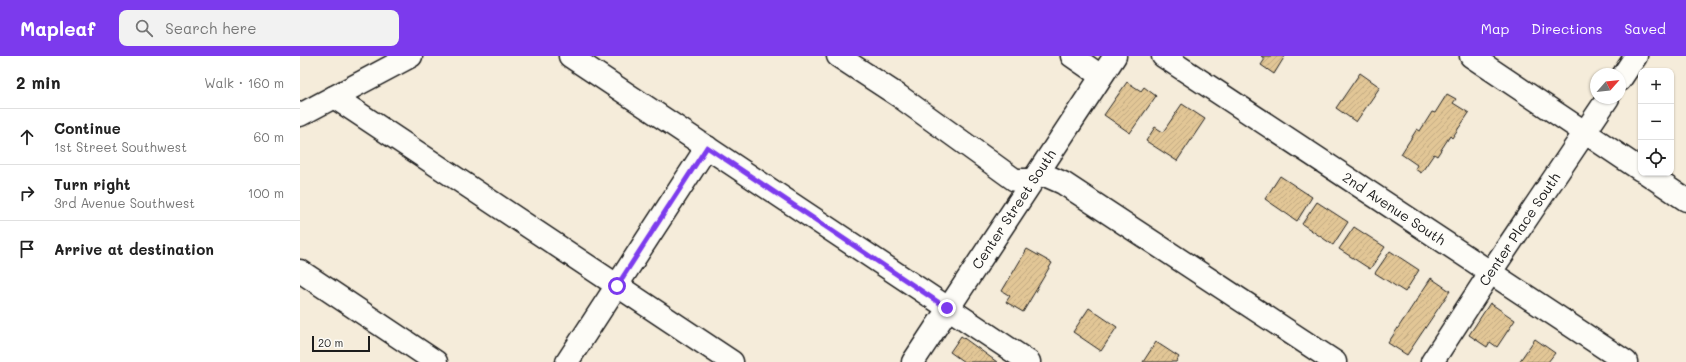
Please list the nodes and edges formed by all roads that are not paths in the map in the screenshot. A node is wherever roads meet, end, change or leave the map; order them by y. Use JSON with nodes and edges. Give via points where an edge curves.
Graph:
{"nodes":[{"id":1,"x":411,"y":56,"type":"edge"},
{"id":2,"x":570,"y":56,"type":"edge"},
{"id":3,"x":838,"y":56,"type":"edge"},
{"id":4,"x":1072,"y":56,"type":"edge"},
{"id":5,"x":1115,"y":56,"type":"edge"},
{"id":6,"x":1163,"y":56,"type":"edge"},
{"id":7,"x":1471,"y":56,"type":"edge"},
{"id":8,"x":1636,"y":56,"type":"edge"},
{"id":9,"x":1626,"y":71,"type":"edge"},
{"id":10,"x":1101,"y":76,"type":"junction"},
{"id":11,"x":334,"y":97,"type":"junction"},
{"id":12,"x":1604,"y":104,"type":"edge"},
{"id":13,"x":300,"y":115,"type":"edge"},
{"id":14,"x":1585,"y":132,"type":"junction"},
{"id":15,"x":707,"y":147,"type":"junction"},
{"id":16,"x":1638,"y":168,"type":"edge"},
{"id":17,"x":1650,"y":176,"type":"edge"},
{"id":18,"x":1031,"y":180,"type":"junction"},
{"id":19,"x":1686,"y":200,"type":"edge"},
{"id":20,"x":300,"y":270,"type":"edge"},
{"id":21,"x":1490,"y":273,"type":"junction"},
{"id":22,"x":617,"y":286,"type":"junction"},
{"id":23,"x":947,"y":308,"type":"junction"},
{"id":24,"x":436,"y":362,"type":"edge"},
{"id":25,"x":567,"y":362,"type":"edge"},
{"id":26,"x":732,"y":362,"type":"edge"},
{"id":27,"x":913,"y":362,"type":"edge"},
{"id":28,"x":1029,"y":362,"type":"edge"},
{"id":29,"x":1335,"y":362,"type":"edge"},
{"id":30,"x":1432,"y":362,"type":"edge"},
{"id":31,"x":1626,"y":362,"type":"edge"}],
"edges":[{"from":1,"to":11,"type":"street"},
{"from":2,"to":15,"type":"street"},
{"from":3,"to":18,"type":"street","via":[[899,96],[1015,180]]},
{"from":4,"to":10,"type":"street"},
{"from":5,"to":10,"type":"street","name":"Center Street South"},
{"from":6,"to":21,"type":"street","name":"2nd Avenue South"},
{"from":7,"to":14,"type":"street"},
{"from":8,"to":9,"type":"street"},
{"from":10,"to":18,"type":"street","name":"Center Street South"},
{"from":11,"to":13,"type":"street"},
{"from":11,"to":22,"type":"street"},
{"from":12,"to":14,"type":"street","name":"Center Place South"},
{"from":14,"to":16,"type":"street"},
{"from":14,"to":21,"type":"street","name":"Center Place South"},
{"from":15,"to":22,"type":"street"},
{"from":15,"to":23,"type":"street"},
{"from":17,"to":19,"type":"street"},
{"from":18,"to":23,"type":"street","name":"Center Street South"},
{"from":18,"to":29,"type":"street","via":[[1045,176],[1062,183]]},
{"from":20,"to":24,"type":"street"},
{"from":21,"to":30,"type":"street","name":"Center Place South"},
{"from":21,"to":31,"type":"street","name":"2nd Avenue South"},
{"from":22,"to":25,"type":"street"},
{"from":22,"to":26,"type":"street"},
{"from":23,"to":27,"type":"street","name":"Center Street South"},
{"from":23,"to":28,"type":"street"}]}
